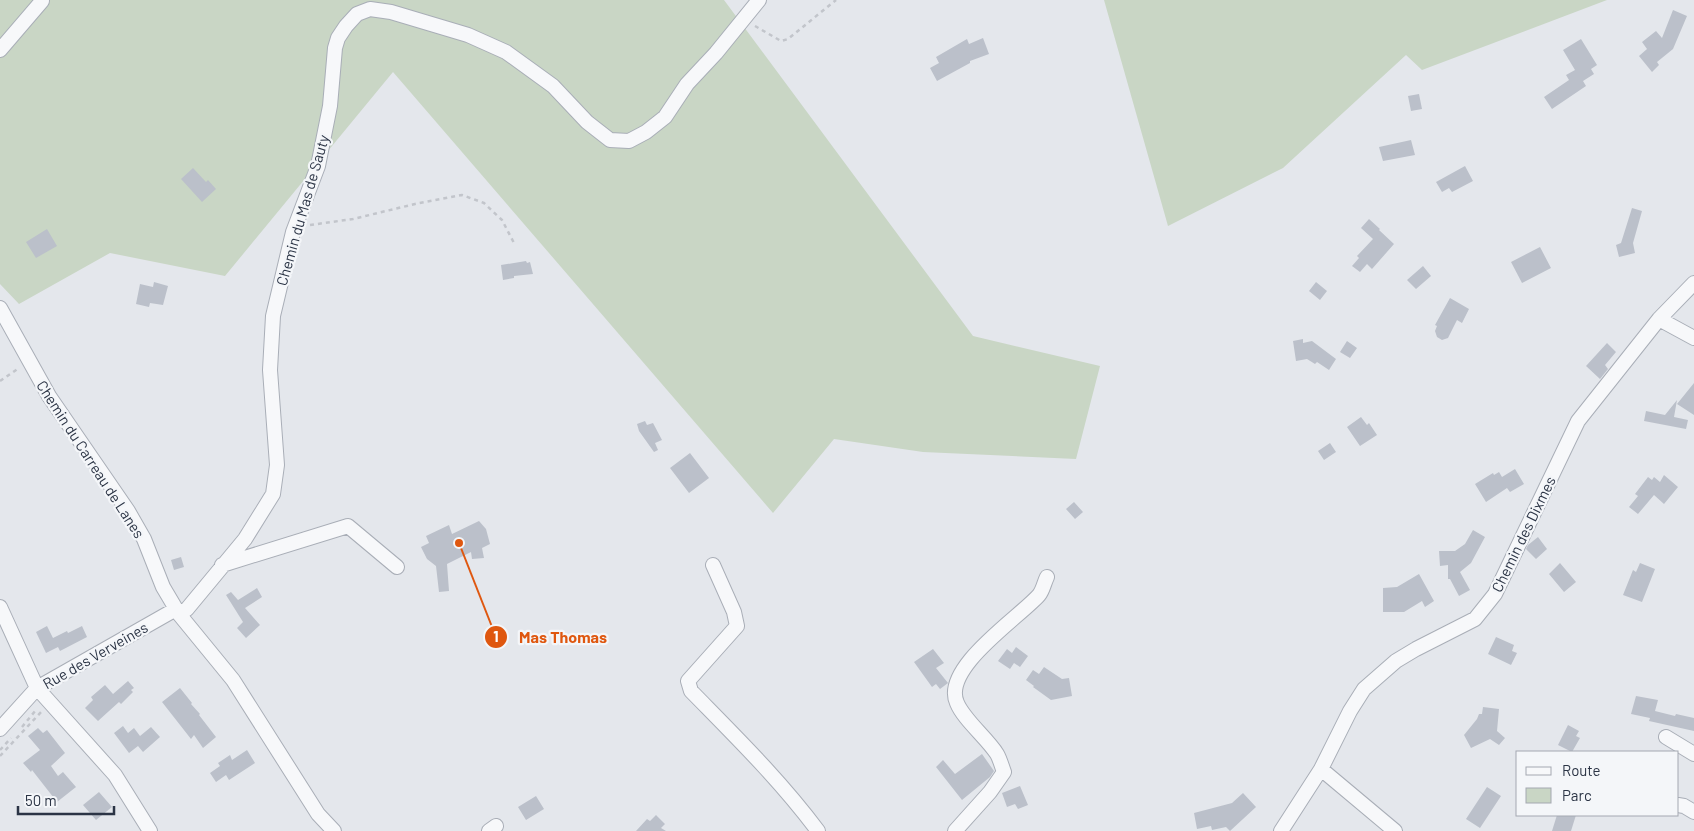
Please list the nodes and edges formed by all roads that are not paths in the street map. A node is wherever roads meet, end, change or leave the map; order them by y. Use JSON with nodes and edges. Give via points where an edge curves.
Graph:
{"nodes":[{"id":1,"x":400,"y":0,"type":"edge"},
{"id":2,"x":759,"y":0,"type":"edge"},
{"id":3,"x":42,"y":1,"type":"dead end"},
{"id":4,"x":391,"y":12,"type":"junction"},
{"id":5,"x":0,"y":50,"type":"edge"},
{"id":6,"x":1694,"y":283,"type":"edge"},
{"id":7,"x":0,"y":308,"type":"edge"},
{"id":8,"x":1659,"y":319,"type":"junction"},
{"id":9,"x":1694,"y":338,"type":"edge"},
{"id":10,"x":222,"y":566,"type":"junction"},
{"id":11,"x":713,"y":566,"type":"dead end"},
{"id":12,"x":397,"y":568,"type":"dead end"},
{"id":13,"x":1047,"y":577,"type":"dead end"},
{"id":14,"x":0,"y":607,"type":"edge"},
{"id":15,"x":177,"y":612,"type":"junction"},
{"id":16,"x":42,"y":697,"type":"junction"},
{"id":17,"x":0,"y":729,"type":"edge"},
{"id":18,"x":1666,"y":737,"type":"dead end"},
{"id":19,"x":1694,"y":754,"type":"edge"},
{"id":20,"x":1321,"y":769,"type":"junction"},
{"id":21,"x":1679,"y":805,"type":"edge"},
{"id":22,"x":1679,"y":810,"type":"edge"},
{"id":23,"x":1694,"y":812,"type":"edge"},
{"id":24,"x":150,"y":831,"type":"edge"},
{"id":25,"x":334,"y":831,"type":"edge"},
{"id":26,"x":818,"y":831,"type":"edge"},
{"id":27,"x":955,"y":831,"type":"edge"},
{"id":28,"x":1281,"y":831,"type":"edge"},
{"id":29,"x":1396,"y":831,"type":"edge"}],
"edges":[{"from":1,"to":4,"type":"street"},
{"from":2,"to":4,"type":"street","name":"Chemin du Mas de Sauty","via":[[687,84],[665,116],[629,141],[610,140],[587,122],[553,86],[506,52],[468,35]]},
{"from":3,"to":5,"type":"street"},
{"from":4,"to":10,"type":"street","name":"Chemin du Mas de Sauty","via":[[370,9],[358,14],[338,38],[324,142],[293,232],[273,316],[270,370],[277,465],[273,494],[245,539]]},
{"from":6,"to":8,"type":"street","name":"Chemin des Dixmes"},
{"from":7,"to":15,"type":"street","name":"Chemin du Carreau de Lanes","via":[[49,396],[128,511]]},
{"from":8,"to":9,"type":"street"},
{"from":8,"to":20,"type":"street","name":"Chemin des Dixmes","via":[[1578,421],[1495,594],[1475,619],[1396,661],[1364,690]]},
{"from":10,"to":12,"type":"street","via":[[348,526]]},
{"from":10,"to":15,"type":"street","name":"Chemin du Mas de Sauty","via":[[187,609]]},
{"from":11,"to":26,"type":"street","via":[[737,626],[688,681],[691,691],[796,802]]},
{"from":13,"to":27,"type":"street","via":[[1040,594],[980,650],[963,670],[954,688],[957,704],[998,755],[1004,772]]},
{"from":14,"to":16,"type":"street"},
{"from":15,"to":16,"type":"street","name":"Rue des Verveines"},
{"from":15,"to":25,"type":"street","name":"Chemin du Carreau de Lanes","via":[[233,680],[318,814]]},
{"from":16,"to":17,"type":"street","name":"Rue des Verveines"},
{"from":16,"to":24,"type":"street","via":[[115,775]]},
{"from":18,"to":19,"type":"street"},
{"from":20,"to":28,"type":"street","name":"Chemin des Dixmes"},
{"from":20,"to":29,"type":"street"},
{"from":21,"to":23,"type":"street"},
{"from":22,"to":23,"type":"street"}]}
